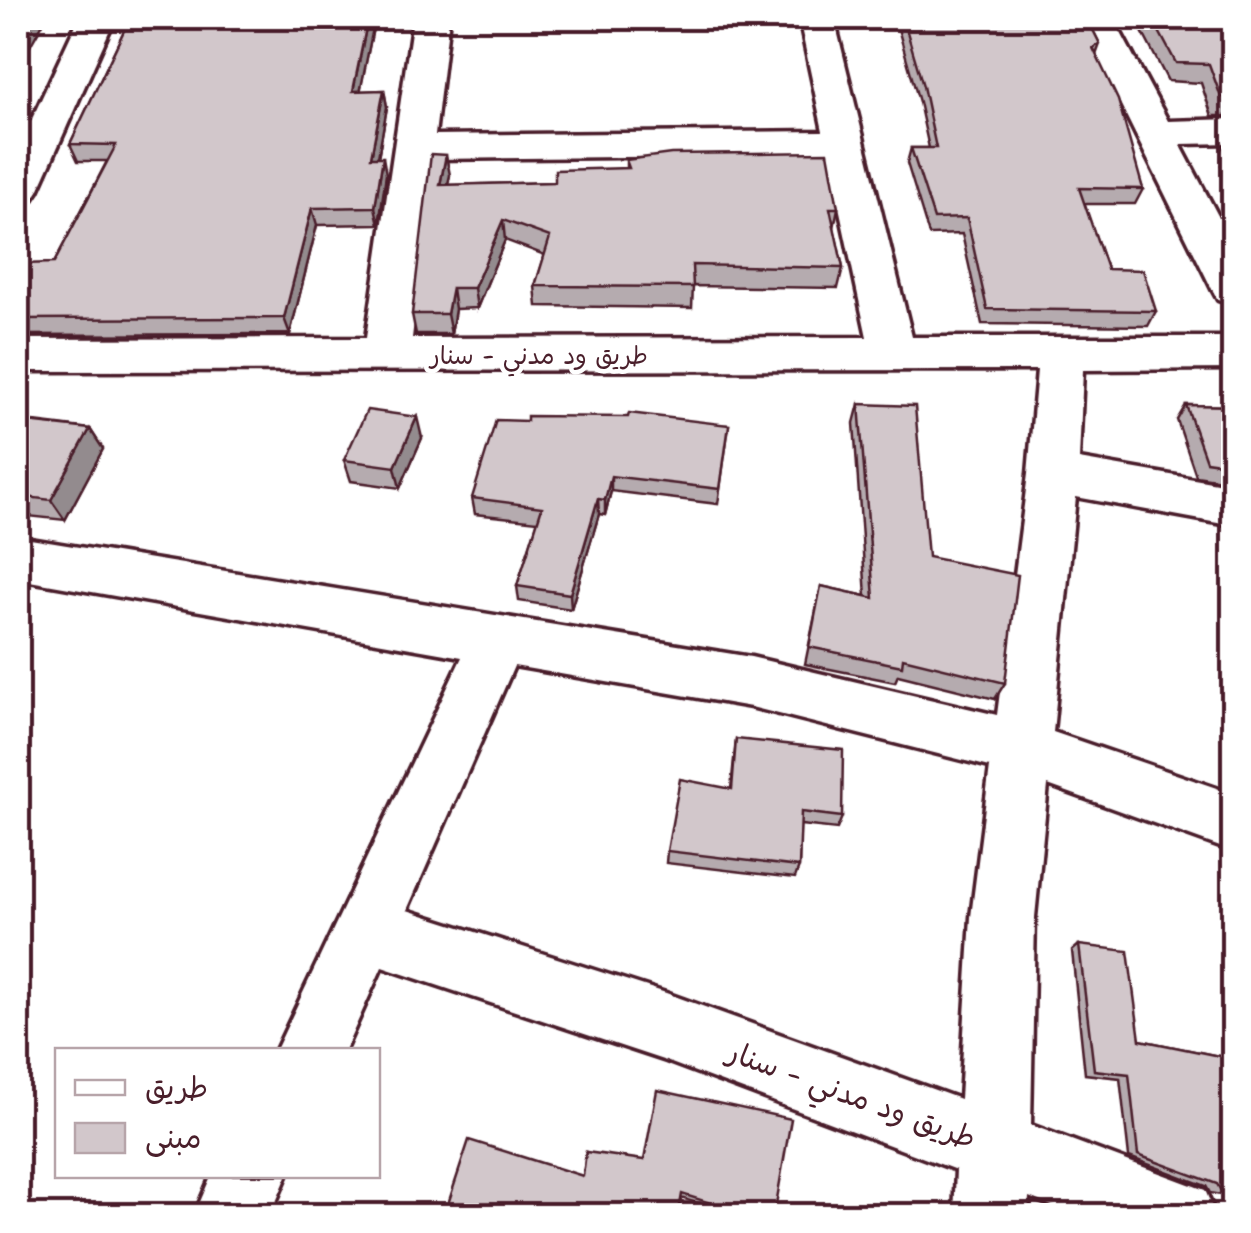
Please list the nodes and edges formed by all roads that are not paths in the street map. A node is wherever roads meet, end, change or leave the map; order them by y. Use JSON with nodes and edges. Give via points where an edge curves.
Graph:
{"nodes":[{"id":1,"x":97,"y":18,"type":"edge"},
{"id":2,"x":431,"y":18,"type":"edge"},
{"id":3,"x":818,"y":18,"type":"edge"},
{"id":4,"x":1096,"y":18,"type":"edge"},
{"id":5,"x":1234,"y":130,"type":"edge"},
{"id":6,"x":1154,"y":133,"type":"junction"},
{"id":7,"x":846,"y":143,"type":"junction"},
{"id":8,"x":414,"y":148,"type":"junction"},
{"id":9,"x":18,"y":191,"type":"edge"},
{"id":10,"x":1234,"y":289,"type":"edge"},
{"id":11,"x":1234,"y":353,"type":"edge"},
{"id":12,"x":894,"y":354,"type":"junction"},
{"id":13,"x":18,"y":355,"type":"edge"},
{"id":14,"x":386,"y":356,"type":"junction"},
{"id":15,"x":1061,"y":356,"type":"junction"},
{"id":16,"x":1053,"y":474,"type":"junction"},
{"id":17,"x":1234,"y":506,"type":"edge"},
{"id":18,"x":18,"y":558,"type":"edge"},
{"id":19,"x":498,"y":639,"type":"junction"},
{"id":20,"x":1021,"y":748,"type":"junction"},
{"id":21,"x":1234,"y":823,"type":"edge"},
{"id":22,"x":368,"y":930,"type":"junction"},
{"id":23,"x":311,"y":1048,"type":"edge"},
{"id":24,"x":994,"y":1146,"type":"junction"},
{"id":25,"x":249,"y":1178,"type":"edge"},
{"id":26,"x":231,"y":1216,"type":"edge"},
{"id":27,"x":991,"y":1216,"type":"edge"},
{"id":28,"x":1179,"y":1216,"type":"edge"}],
"edges":[{"from":1,"to":9,"type":"street"},
{"from":2,"to":8,"type":"street"},
{"from":3,"to":7,"type":"street"},
{"from":4,"to":6,"type":"street"},
{"from":5,"to":6,"type":"street"},
{"from":6,"to":10,"type":"street"},
{"from":7,"to":8,"type":"street"},
{"from":7,"to":12,"type":"street"},
{"from":8,"to":14,"type":"street"},
{"from":11,"to":15,"type":"street","name":"طريق ود مدني - سنار"},
{"from":12,"to":14,"type":"street","name":"طريق ود مدني - سنار"},
{"from":12,"to":15,"type":"street","name":"طريق ود مدني - سنار"},
{"from":13,"to":14,"type":"street","name":"طريق ود مدني - سنار"},
{"from":15,"to":16,"type":"street","name":"طريق ود مدني - سنار"},
{"from":16,"to":17,"type":"street"},
{"from":16,"to":20,"type":"street","name":"طريق ود مدني - سنار"},
{"from":18,"to":19,"type":"street"},
{"from":19,"to":20,"type":"street","via":[[751,682]]},
{"from":19,"to":22,"type":"street"},
{"from":20,"to":21,"type":"street"},
{"from":20,"to":24,"type":"street","name":"طريق ود مدني - سنار","via":[[1003,917]]},
{"from":22,"to":23,"type":"street"},
{"from":22,"to":24,"type":"street","name":"طريق ود مدني - سنار","via":[[666,1027]]},
{"from":24,"to":27,"type":"street","name":"طريق ود مدني - سنار"},
{"from":24,"to":28,"type":"street","name":"طريق ود مدني - سنار"},
{"from":25,"to":26,"type":"street"}]}
